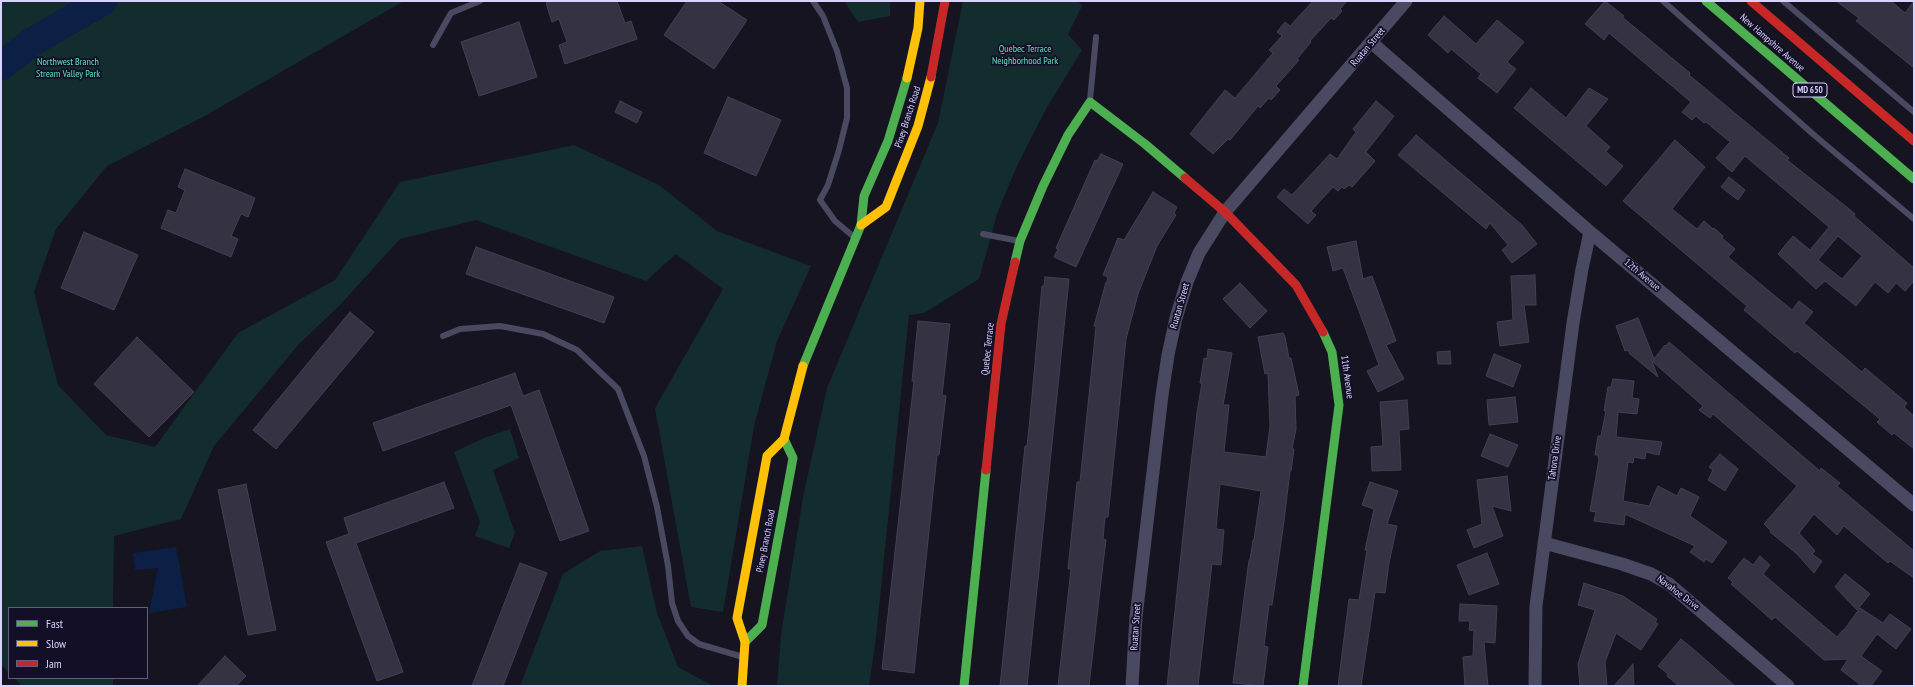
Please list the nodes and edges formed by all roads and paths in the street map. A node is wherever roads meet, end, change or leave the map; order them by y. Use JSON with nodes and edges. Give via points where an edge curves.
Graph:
{"nodes":[{"id":1,"x":480,"y":1,"type":"edge"},
{"id":2,"x":813,"y":1,"type":"edge"},
{"id":3,"x":920,"y":1,"type":"edge"},
{"id":4,"x":945,"y":1,"type":"edge"},
{"id":5,"x":1406,"y":1,"type":"edge"},
{"id":6,"x":1663,"y":1,"type":"edge"},
{"id":7,"x":1706,"y":1,"type":"edge"},
{"id":8,"x":1751,"y":1,"type":"edge"},
{"id":9,"x":1783,"y":1,"type":"edge"},
{"id":10,"x":1096,"y":37,"type":"dead end"},
{"id":11,"x":1372,"y":43,"type":"junction"},
{"id":12,"x":433,"y":45,"type":"dead end"},
{"id":13,"x":1090,"y":102,"type":"junction"},
{"id":14,"x":1914,"y":112,"type":"edge"},
{"id":15,"x":1914,"y":141,"type":"edge"},
{"id":16,"x":1914,"y":180,"type":"edge"},
{"id":17,"x":1225,"y":212,"type":"junction"},
{"id":18,"x":1914,"y":219,"type":"edge"},
{"id":19,"x":861,"y":225,"type":"junction"},
{"id":20,"x":1590,"y":232,"type":"junction"},
{"id":21,"x":983,"y":234,"type":"dead end"},
{"id":22,"x":855,"y":238,"type":"junction"},
{"id":23,"x":1020,"y":241,"type":"junction"},
{"id":24,"x":443,"y":336,"type":"dead end"},
{"id":25,"x":784,"y":439,"type":"junction"},
{"id":26,"x":1914,"y":505,"type":"edge"},
{"id":27,"x":1544,"y":543,"type":"junction"},
{"id":28,"x":745,"y":642,"type":"junction"},
{"id":29,"x":743,"y":657,"type":"junction"},
{"id":30,"x":742,"y":686,"type":"edge"},
{"id":31,"x":964,"y":686,"type":"edge"},
{"id":32,"x":1132,"y":686,"type":"edge"},
{"id":33,"x":1303,"y":686,"type":"edge"},
{"id":34,"x":1535,"y":686,"type":"edge"},
{"id":35,"x":1788,"y":686,"type":"edge"}],
"edges":[{"from":1,"to":12,"type":"lane","via":[[451,13]]},
{"from":2,"to":22,"type":"lane","via":[[824,16],[847,88],[847,118],[837,157],[820,200],[835,221]]},
{"from":3,"to":19,"type":"main road","name":"Piney Branch Road","via":[[918,28],[904,91],[888,141],[864,196]]},
{"from":4,"to":19,"type":"main road","name":"Piney Branch Road","via":[[928,91],[918,126],[886,207]]},
{"from":5,"to":11,"type":"street","name":"Ruatan Street"},
{"from":6,"to":18,"type":"lane","via":[[1814,135]]},
{"from":7,"to":16,"type":"main road","name":"New Hampshire Avenue","number":"MD 650"},
{"from":8,"to":15,"type":"main road","name":"New Hampshire Avenue","number":"MD 650"},
{"from":9,"to":14,"type":"lane"},
{"from":10,"to":13,"type":"lane"},
{"from":11,"to":17,"type":"street","name":"Ruatan Street"},
{"from":11,"to":20,"type":"street","name":"12th Avenue"},
{"from":13,"to":17,"type":"main road","name":"11th Avenue","via":[[1145,144]]},
{"from":13,"to":23,"type":"main road","name":"Quebec Terrace","via":[[1068,135]]},
{"from":17,"to":32,"type":"street","name":"Ruatan Street","via":[[1199,253],[1187,282],[1168,355],[1136,617]]},
{"from":17,"to":33,"type":"main road","name":"11th Avenue","via":[[1296,285],[1332,352],[1339,405]]},
{"from":19,"to":22,"type":"main road","name":"Piney Branch Road"},
{"from":20,"to":26,"type":"street","name":"12th Avenue"},
{"from":20,"to":27,"type":"street","name":"Tahona Drive","via":[[1573,324]]},
{"from":21,"to":23,"type":"lane"},
{"from":22,"to":25,"type":"main road","name":"Piney Branch Road","via":[[804,362]]},
{"from":23,"to":31,"type":"main road","name":"Quebec Terrace","via":[[1001,324]]},
{"from":24,"to":29,"type":"lane","via":[[460,328],[500,326],[543,334],[577,350],[618,389],[644,456],[657,507],[672,603],[678,621],[688,636],[700,644]]},
{"from":25,"to":28,"type":"main road","name":"Piney Branch Road","via":[[767,456],[736,618]]},
{"from":25,"to":28,"type":"main road","name":"Piney Branch Road","via":[[793,458],[762,625]]},
{"from":27,"to":34,"type":"street","name":"Tahona Drive","via":[[1536,606]]},
{"from":27,"to":35,"type":"street","name":"Navahoe Drive","via":[[1622,564],[1663,581]]},
{"from":28,"to":29,"type":"main road","name":"Piney Branch Road"},
{"from":29,"to":30,"type":"main road","name":"Piney Branch Road"}]}
